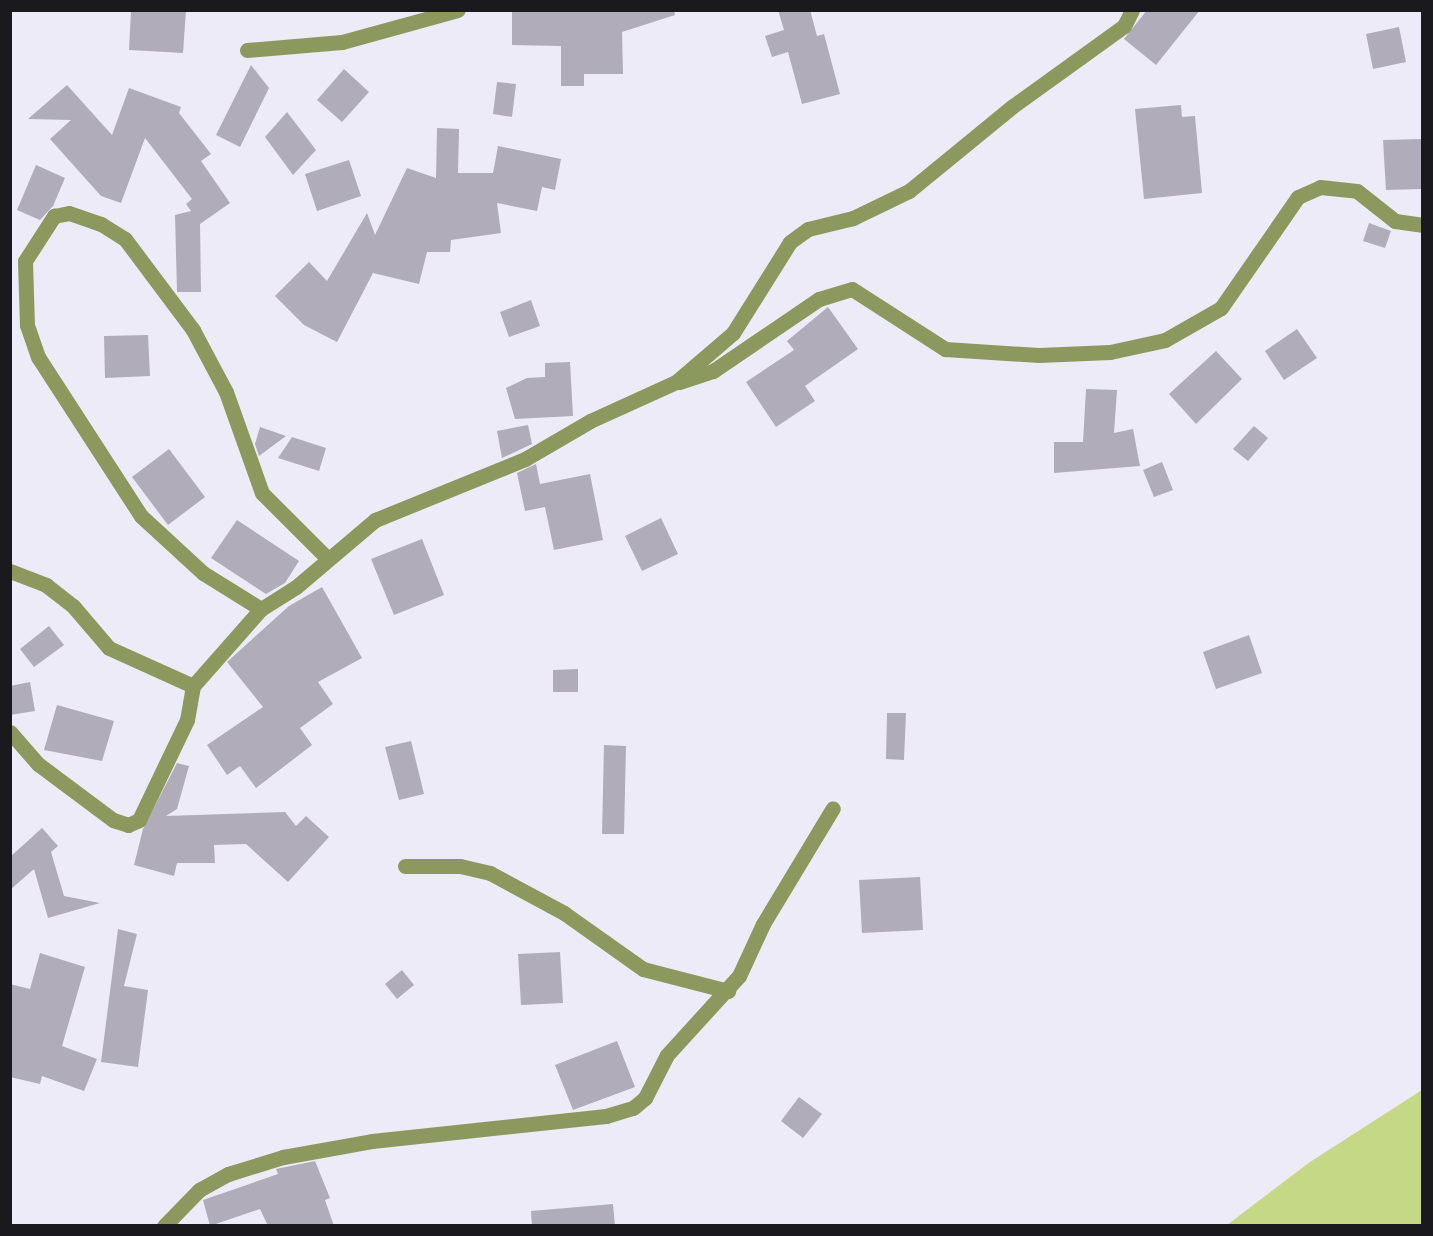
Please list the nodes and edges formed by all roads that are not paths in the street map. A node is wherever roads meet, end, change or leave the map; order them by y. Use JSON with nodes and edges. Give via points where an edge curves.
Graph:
{"nodes":[{"id":1,"x":458,"y":10,"type":"edge"},
{"id":2,"x":1132,"y":10,"type":"edge"},
{"id":3,"x":247,"y":51,"type":"dead end"},
{"id":4,"x":1422,"y":225,"type":"edge"},
{"id":5,"x":676,"y":382,"type":"junction"},
{"id":6,"x":327,"y":558,"type":"junction"},
{"id":7,"x":10,"y":571,"type":"edge"},
{"id":8,"x":261,"y":609,"type":"junction"},
{"id":9,"x":193,"y":686,"type":"junction"},
{"id":10,"x":10,"y":732,"type":"edge"},
{"id":11,"x":833,"y":808,"type":"dead end"},
{"id":12,"x":405,"y":866,"type":"dead end"},
{"id":13,"x":728,"y":991,"type":"junction"},
{"id":14,"x":164,"y":1226,"type":"edge"}],
"edges":[{"from":1,"to":3,"type":"street","via":[[342,42]]},
{"from":2,"to":5,"type":"street","via":[[1124,26],[1005,112],[909,191],[853,218],[808,230],[790,242],[733,333]]},
{"from":4,"to":5,"type":"street","via":[[1395,221],[1357,191],[1320,187],[1294,201],[1221,308],[1165,340],[1110,352],[1039,355],[945,349],[852,289],[819,299],[713,371]]},
{"from":5,"to":6,"type":"street","via":[[590,421],[525,459],[375,520]]},
{"from":6,"to":8,"type":"street","via":[[296,587]]},
{"from":6,"to":8,"type":"street","via":[[262,493],[226,392],[193,330],[146,265],[125,239],[101,224],[69,213],[54,216],[26,261],[27,325],[38,357],[141,516],[203,573]]},
{"from":7,"to":9,"type":"street","via":[[46,585],[73,606],[109,648]]},
{"from":8,"to":9,"type":"street"},
{"from":9,"to":10,"type":"street","via":[[187,720],[156,776],[149,802],[139,820],[128,825],[113,820],[38,764]]},
{"from":11,"to":13,"type":"street"},
{"from":12,"to":13,"type":"street","via":[[460,866],[490,873],[564,912],[643,969]]},
{"from":13,"to":14,"type":"street","via":[[667,1055],[645,1098],[633,1108],[595,1117],[372,1141],[283,1157],[228,1174],[199,1190]]}]}
